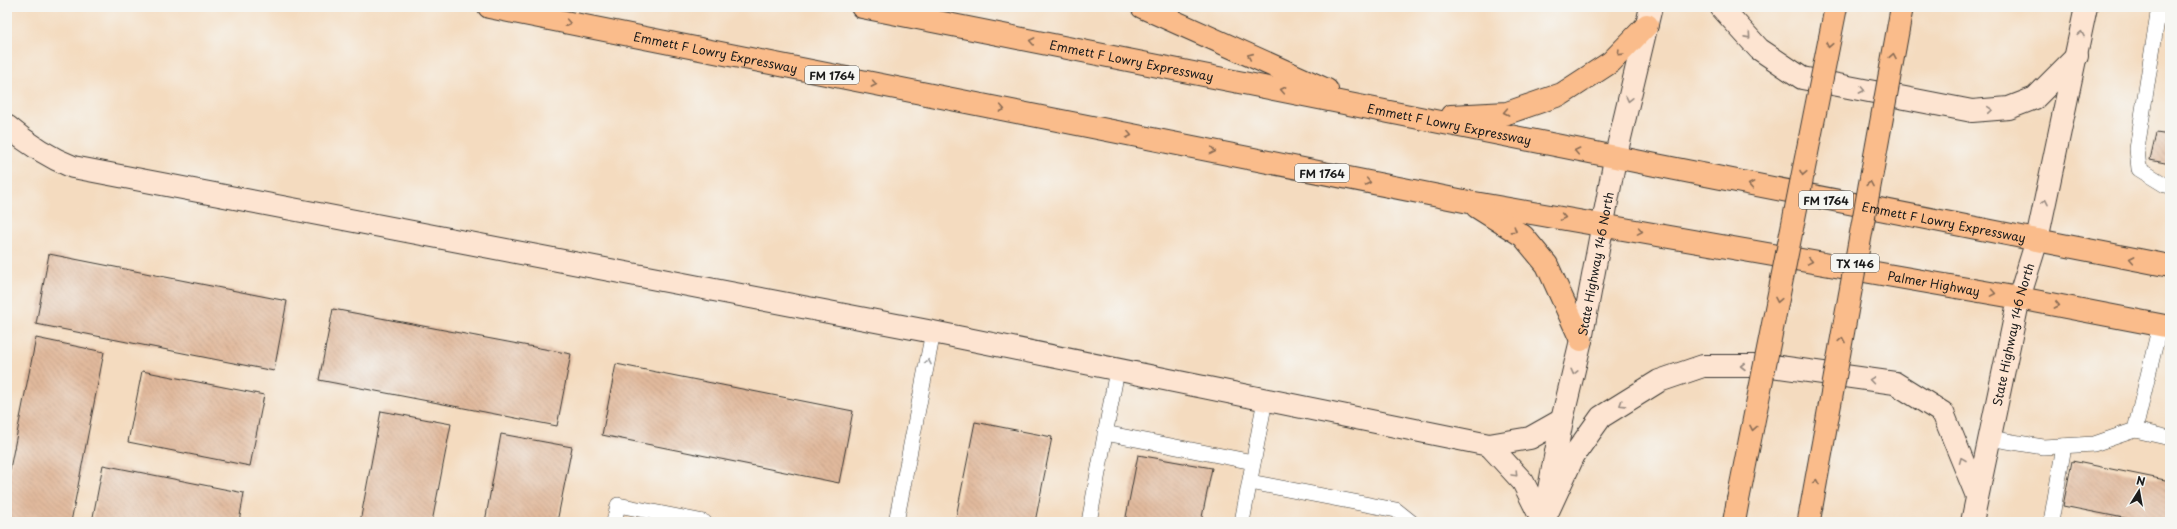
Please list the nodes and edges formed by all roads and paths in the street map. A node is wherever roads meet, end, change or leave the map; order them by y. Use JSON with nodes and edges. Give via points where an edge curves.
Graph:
{"nodes":[{"id":1,"x":489,"y":7,"type":"edge"},
{"id":2,"x":862,"y":7,"type":"edge"},
{"id":3,"x":1142,"y":7,"type":"edge"},
{"id":4,"x":1721,"y":7,"type":"edge"},
{"id":5,"x":1836,"y":7,"type":"edge"},
{"id":6,"x":1902,"y":7,"type":"edge"},
{"id":7,"x":2086,"y":7,"type":"edge"},
{"id":8,"x":2159,"y":7,"type":"edge"},
{"id":9,"x":1649,"y":16,"type":"edge"},
{"id":10,"x":2077,"y":56,"type":"junction"},
{"id":11,"x":1362,"y":106,"type":"junction"},
{"id":12,"x":1419,"y":117,"type":"junction"},
{"id":13,"x":7,"y":126,"type":"edge"},
{"id":14,"x":1615,"y":159,"type":"junction"},
{"id":15,"x":2170,"y":186,"type":"edge"},
{"id":16,"x":1469,"y":202,"type":"junction"},
{"id":17,"x":1602,"y":224,"type":"junction"},
{"id":18,"x":2037,"y":240,"type":"junction"},
{"id":19,"x":2170,"y":266,"type":"edge"},
{"id":20,"x":2019,"y":298,"type":"junction"},
{"id":21,"x":2165,"y":326,"type":"edge"},
{"id":22,"x":934,"y":332,"type":"junction"},
{"id":23,"x":1581,"y":340,"type":"junction"},
{"id":24,"x":1117,"y":370,"type":"junction"},
{"id":25,"x":1265,"y":400,"type":"junction"},
{"id":26,"x":1562,"y":420,"type":"junction"},
{"id":27,"x":2136,"y":430,"type":"junction"},
{"id":28,"x":1105,"y":433,"type":"junction"},
{"id":29,"x":1989,"y":438,"type":"junction"},
{"id":30,"x":2170,"y":438,"type":"edge"},
{"id":31,"x":1489,"y":445,"type":"junction"},
{"id":32,"x":2064,"y":446,"type":"junction"},
{"id":33,"x":1253,"y":462,"type":"junction"},
{"id":34,"x":1250,"y":482,"type":"junction"},
{"id":35,"x":1977,"y":496,"type":"junction"},
{"id":36,"x":1809,"y":521,"type":"edge"},
{"id":37,"x":614,"y":522,"type":"edge"},
{"id":38,"x":704,"y":522,"type":"edge"},
{"id":39,"x":896,"y":522,"type":"edge"},
{"id":40,"x":1089,"y":522,"type":"edge"},
{"id":41,"x":1242,"y":522,"type":"edge"},
{"id":42,"x":1411,"y":522,"type":"edge"},
{"id":43,"x":1543,"y":522,"type":"edge"},
{"id":44,"x":1734,"y":522,"type":"edge"},
{"id":45,"x":1972,"y":522,"type":"edge"},
{"id":46,"x":2051,"y":522,"type":"edge"}],
"edges":[{"from":1,"to":16,"type":"main road","name":"Emmett F Lowry Expressway","number":"FM 1764","one_way":true},
{"from":11,"to":2,"type":"main road","name":"Emmett F Lowry Expressway","number":"FM 1764","one_way":true},
{"from":11,"to":3,"type":"main road","one_way":true},
{"from":4,"to":10,"type":"main road","one_way":true,"via":[[1759,49],[1802,78],[1972,111],[2009,108],[2035,98]]},
{"from":5,"to":44,"type":"main road","one_way":true,"bridge":true},
{"from":36,"to":6,"type":"main road","number":"TX 146","one_way":true,"bridge":true},
{"from":10,"to":7,"type":"main road","name":"State Highway 146 North","one_way":true},
{"from":8,"to":15,"type":"lane","via":[[2137,149],[2139,168]]},
{"from":9,"to":12,"type":"main road","one_way":true,"via":[[1611,62],[1562,94],[1507,113]]},
{"from":9,"to":14,"type":"main road","name":"State Highway 146 North","one_way":true},
{"from":18,"to":10,"type":"main road","name":"State Highway 146 North","one_way":true},
{"from":11,"to":12,"type":"main road","name":"Emmett F Lowry Expressway","number":"FM 1764"},
{"from":14,"to":12,"type":"main road","name":"Emmett F Lowry Expressway","number":"FM 1764","one_way":true},
{"from":13,"to":22,"type":"main road","via":[[30,146],[52,159],[73,167]]},
{"from":14,"to":17,"type":"main road","name":"State Highway 146 North"},
{"from":18,"to":14,"type":"main road","name":"Emmett F Lowry Expressway","number":"FM 1764","one_way":true},
{"from":16,"to":17,"type":"main road","name":"Emmett F Lowry Expressway","number":"FM 1764","one_way":true},
{"from":16,"to":23,"type":"main road","one_way":true,"via":[[1523,236],[1547,264]]},
{"from":17,"to":20,"type":"main road","name":"Palmer Highway","number":"FM 1764","one_way":true},
{"from":17,"to":23,"type":"main road","name":"State Highway 146 North"},
{"from":19,"to":18,"type":"main road","number":"FM 1764","one_way":true},
{"from":18,"to":20,"type":"main road","name":"State Highway 146 North"},
{"from":20,"to":21,"type":"main road","name":"Palmer Highway","number":"FM 1764","one_way":true},
{"from":20,"to":29,"type":"main road","name":"State Highway 146 North"},
{"from":21,"to":27,"type":"lane"},
{"from":22,"to":24,"type":"main road"},
{"from":39,"to":22,"type":"lane","one_way":true},
{"from":23,"to":26,"type":"main road","name":"State Highway 146 North","one_way":true},
{"from":24,"to":25,"type":"main road"},
{"from":24,"to":28,"type":"lane"},
{"from":25,"to":31,"type":"main road"},
{"from":25,"to":33,"type":"lane"},
{"from":26,"to":31,"type":"main road","via":[[1530,438]]},
{"from":26,"to":43,"type":"main road","name":"State Highway 146 North"},
{"from":27,"to":30,"type":"lane"},
{"from":27,"to":32,"type":"lane","via":[[2094,444]]},
{"from":28,"to":33,"type":"lane"},
{"from":28,"to":40,"type":"lane"},
{"from":29,"to":32,"type":"lane","via":[[2043,447]]},
{"from":29,"to":35,"type":"main road","name":"State Highway 146 North"},
{"from":31,"to":43,"type":"main road","one_way":true,"via":[[1523,482]]},
{"from":32,"to":46,"type":"lane"},
{"from":33,"to":34,"type":"lane"},
{"from":34,"to":41,"type":"lane"},
{"from":34,"to":42,"type":"lane","via":[[1396,510]]},
{"from":35,"to":43,"type":"main road","one_way":true,"via":[[1943,413],[1895,383],[1772,366],[1703,366],[1659,381],[1601,418],[1574,454]]},
{"from":35,"to":45,"type":"main road","name":"State Highway 146 North"},
{"from":37,"to":38,"type":"lane","via":[[618,505]]}]}
